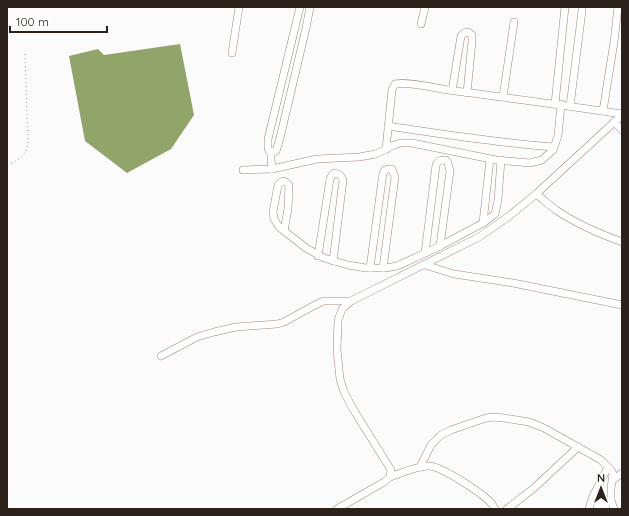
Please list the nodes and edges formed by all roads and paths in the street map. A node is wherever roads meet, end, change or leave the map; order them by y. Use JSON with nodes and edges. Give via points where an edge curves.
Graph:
{"nodes":[{"id":1,"x":239,"y":7,"type":"edge"},
{"id":2,"x":300,"y":7,"type":"edge"},
{"id":3,"x":310,"y":7,"type":"edge"},
{"id":4,"x":425,"y":7,"type":"edge"},
{"id":5,"x":565,"y":7,"type":"edge"},
{"id":6,"x":582,"y":7,"type":"edge"},
{"id":7,"x":618,"y":7,"type":"edge"},
{"id":8,"x":514,"y":22,"type":"dead end"},
{"id":9,"x":421,"y":24,"type":"dead end"},
{"id":10,"x":25,"y":51,"type":"dead end"},
{"id":11,"x":232,"y":53,"type":"dead end"},
{"id":12,"x":452,"y":91,"type":"junction"},
{"id":13,"x":467,"y":93,"type":"junction"},
{"id":14,"x":503,"y":97,"type":"junction"},
{"id":15,"x":558,"y":104,"type":"junction"},
{"id":16,"x":570,"y":106,"type":"junction"},
{"id":17,"x":603,"y":111,"type":"junction"},
{"id":18,"x":622,"y":114,"type":"edge"},
{"id":19,"x":614,"y":122,"type":"junction"},
{"id":20,"x":388,"y":126,"type":"junction"},
{"id":21,"x":622,"y":130,"type":"edge"},
{"id":22,"x":554,"y":147,"type":"junction"},
{"id":23,"x":386,"y":149,"type":"junction"},
{"id":24,"x":271,"y":152,"type":"junction"},
{"id":25,"x":490,"y":159,"type":"junction"},
{"id":26,"x":501,"y":160,"type":"junction"},
{"id":27,"x":7,"y":164,"type":"edge"},
{"id":28,"x":272,"y":169,"type":"junction"},
{"id":29,"x":243,"y":170,"type":"dead end"},
{"id":30,"x":536,"y":194,"type":"junction"},
{"id":31,"x":483,"y":223,"type":"junction"},
{"id":32,"x":284,"y":231,"type":"junction"},
{"id":33,"x":622,"y":242,"type":"edge"},
{"id":34,"x":440,"y":246,"type":"junction"},
{"id":35,"x":425,"y":254,"type":"junction"},
{"id":36,"x":318,"y":256,"type":"junction"},
{"id":37,"x":333,"y":261,"type":"junction"},
{"id":38,"x":425,"y":265,"type":"junction"},
{"id":39,"x":370,"y":268,"type":"junction"},
{"id":40,"x":383,"y":268,"type":"junction"},
{"id":41,"x":351,"y":301,"type":"junction"},
{"id":42,"x":622,"y":305,"type":"edge"},
{"id":43,"x":161,"y":356,"type":"dead end"},
{"id":44,"x":578,"y":447,"type":"junction"},
{"id":45,"x":420,"y":467,"type":"junction"},
{"id":46,"x":608,"y":467,"type":"junction"},
{"id":47,"x":622,"y":473,"type":"edge"},
{"id":48,"x":390,"y":476,"type":"junction"},
{"id":49,"x":612,"y":480,"type":"junction"},
{"id":50,"x":337,"y":509,"type":"edge"},
{"id":51,"x":495,"y":509,"type":"edge"},
{"id":52,"x":507,"y":509,"type":"edge"},
{"id":53,"x":589,"y":509,"type":"edge"},
{"id":54,"x":614,"y":509,"type":"edge"}],
"edges":[{"from":1,"to":11,"type":"street"},
{"from":2,"to":24,"type":"street","via":[[268,139],[268,148]]},
{"from":3,"to":24,"type":"street","via":[[280,138],[276,150]]},
{"from":4,"to":9,"type":"street"},
{"from":5,"to":15,"type":"street"},
{"from":6,"to":16,"type":"street"},
{"from":7,"to":17,"type":"street"},
{"from":8,"to":14,"type":"street"},
{"from":10,"to":27,"type":"path","via":[[27,152],[21,158]]},
{"from":12,"to":13,"type":"street"},
{"from":12,"to":13,"type":"street","via":[[461,36],[468,32],[472,35],[472,42]]},
{"from":12,"to":20,"type":"street","via":[[401,82],[394,84]]},
{"from":13,"to":14,"type":"street"},
{"from":14,"to":15,"type":"street"},
{"from":15,"to":16,"type":"street"},
{"from":15,"to":22,"type":"street","via":[[558,136]]},
{"from":16,"to":17,"type":"street"},
{"from":17,"to":18,"type":"street"},
{"from":18,"to":19,"type":"street"},
{"from":19,"to":21,"type":"street"},
{"from":19,"to":30,"type":"street"},
{"from":20,"to":22,"type":"street"},
{"from":20,"to":23,"type":"street"},
{"from":22,"to":26,"type":"street","via":[[542,160],[530,163]]},
{"from":23,"to":25,"type":"street","via":[[401,143],[412,143]]},
{"from":23,"to":28,"type":"street","via":[[359,157],[317,159]]},
{"from":24,"to":28,"type":"street"},
{"from":25,"to":26,"type":"street"},
{"from":25,"to":31,"type":"street"},
{"from":26,"to":31,"type":"street","via":[[495,214]]},
{"from":28,"to":29,"type":"street"},
{"from":30,"to":33,"type":"street","via":[[556,210]]},
{"from":30,"to":38,"type":"street","via":[[479,237]]},
{"from":31,"to":34,"type":"street"},
{"from":32,"to":32,"type":"street","via":[[290,185],[283,181],[278,185],[273,212],[274,219]]},
{"from":32,"to":36,"type":"street"},
{"from":34,"to":35,"type":"street"},
{"from":34,"to":35,"type":"street","via":[[450,171],[446,160],[438,161],[436,165]]},
{"from":35,"to":40,"type":"street","via":[[397,266]]},
{"from":36,"to":37,"type":"street"},
{"from":36,"to":37,"type":"street","via":[[330,179],[334,173],[343,180]]},
{"from":37,"to":39,"type":"street"},
{"from":38,"to":41,"type":"street"},
{"from":38,"to":42,"type":"street","via":[[454,274]]},
{"from":39,"to":40,"type":"street"},
{"from":39,"to":40,"type":"street","via":[[383,173],[392,169],[395,177]]},
{"from":41,"to":43,"type":"street","via":[[324,301],[277,324],[236,327],[214,332],[197,337]]},
{"from":41,"to":48,"type":"street","via":[[342,309],[338,320],[337,350],[340,379],[352,409],[391,470]]},
{"from":44,"to":45,"type":"street","via":[[536,424],[504,418],[486,418],[441,435],[431,445]]},
{"from":44,"to":46,"type":"street"},
{"from":44,"to":52,"type":"street"},
{"from":45,"to":48,"type":"street"},
{"from":45,"to":51,"type":"street","via":[[436,467],[464,482]]},
{"from":46,"to":49,"type":"street","via":[[613,474]]},
{"from":46,"to":53,"type":"street"},
{"from":47,"to":49,"type":"street"},
{"from":48,"to":50,"type":"street"},
{"from":49,"to":54,"type":"street","via":[[610,494]]}]}
